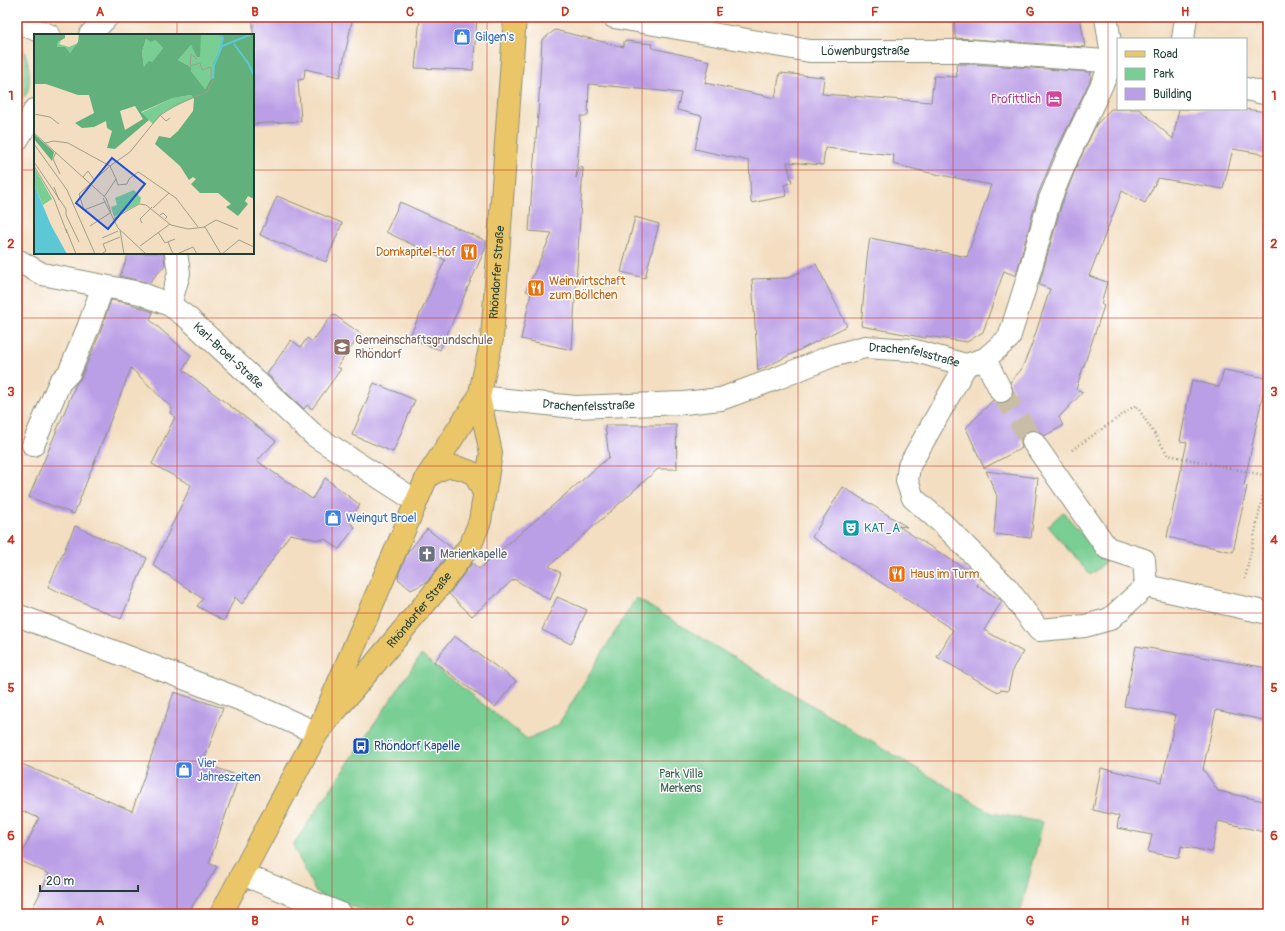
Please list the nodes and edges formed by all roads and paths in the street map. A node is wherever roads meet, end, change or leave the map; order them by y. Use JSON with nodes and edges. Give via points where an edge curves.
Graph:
{"nodes":[{"id":1,"x":107,"y":17,"type":"edge"},
{"id":2,"x":515,"y":17,"type":"edge"},
{"id":3,"x":614,"y":17,"type":"edge"},
{"id":4,"x":1106,"y":17,"type":"edge"},
{"id":5,"x":1186,"y":17,"type":"edge"},
{"id":6,"x":647,"y":20,"type":"edge"},
{"id":7,"x":17,"y":22,"type":"edge"},
{"id":8,"x":47,"y":34,"type":"edge"},
{"id":9,"x":91,"y":34,"type":"edge"},
{"id":10,"x":1183,"y":38,"type":"edge"},
{"id":11,"x":1115,"y":62,"type":"edge"},
{"id":12,"x":1247,"y":89,"type":"edge"},
{"id":13,"x":1268,"y":94,"type":"edge"},
{"id":14,"x":34,"y":112,"type":"edge"},
{"id":15,"x":17,"y":140,"type":"edge"},
{"id":16,"x":176,"y":254,"type":"edge"},
{"id":17,"x":17,"y":260,"type":"edge"},
{"id":18,"x":103,"y":286,"type":"junction"},
{"id":19,"x":170,"y":305,"type":"junction"},
{"id":20,"x":975,"y":362,"type":"junction"},
{"id":21,"x":1001,"y":391,"type":"tunnel mouth"},
{"id":22,"x":479,"y":397,"type":"junction"},
{"id":23,"x":1033,"y":442,"type":"tunnel mouth"},
{"id":24,"x":33,"y":445,"type":"dead end"},
{"id":25,"x":1051,"y":466,"type":"junction"},
{"id":26,"x":1267,"y":476,"type":"edge"},
{"id":27,"x":427,"y":477,"type":"junction"},
{"id":28,"x":484,"y":493,"type":"junction"},
{"id":29,"x":416,"y":501,"type":"junction"},
{"id":30,"x":1146,"y":586,"type":"junction"},
{"id":31,"x":1239,"y":607,"type":"junction"},
{"id":32,"x":1268,"y":613,"type":"edge"},
{"id":33,"x":17,"y":615,"type":"edge"},
{"id":34,"x":318,"y":733,"type":"junction"},
{"id":35,"x":242,"y":874,"type":"junction"},
{"id":36,"x":221,"y":914,"type":"edge"},
{"id":37,"x":341,"y":914,"type":"edge"}],
"edges":[{"from":1,"to":9,"type":"street"},
{"from":2,"to":22,"type":"main road","name":"Rhöndorfer Straße","via":[[492,339]]},
{"from":3,"to":6,"type":"street","name":"Löwenburgstraße"},
{"from":4,"to":11,"type":"street"},
{"from":5,"to":10,"type":"street"},
{"from":6,"to":11,"type":"street","name":"Löwenburgstraße","via":[[810,51],[972,51]]},
{"from":7,"to":8,"type":"street"},
{"from":11,"to":20,"type":"street","via":[[1050,199],[1008,338]]},
{"from":12,"to":13,"type":"street"},
{"from":14,"to":15,"type":"street"},
{"from":16,"to":19,"type":"street","via":[[179,273]]},
{"from":17,"to":18,"type":"street","name":"Karl-Broel-Straße","via":[[42,274]]},
{"from":18,"to":19,"type":"street","name":"Karl-Broel-Straße","via":[[140,292]]},
{"from":18,"to":24,"type":"street","via":[[69,373],[60,382]]},
{"from":19,"to":29,"type":"street","name":"Karl-Broel-Straße","via":[[188,318],[315,436]]},
{"from":20,"to":21,"type":"street"},
{"from":20,"to":22,"type":"street","name":"Drachenfelsstraße","via":[[912,350],[865,347],[832,356],[721,399],[575,407]]},
{"from":20,"to":30,"type":"street","via":[[909,466],[907,481],[913,498],[1007,588],[1039,630],[1085,626],[1110,619]]},
{"from":22,"to":27,"type":"main road","name":"Rhöndorfer Straße"},
{"from":22,"to":28,"type":"main road","name":"Rhöndorfer Straße","via":[[491,453]]},
{"from":23,"to":25,"type":"street"},
{"from":25,"to":26,"type":"path","via":[[1136,405],[1168,455]]},
{"from":25,"to":30,"type":"street","via":[[1107,548],[1144,560]]},
{"from":26,"to":31,"type":"path"},
{"from":27,"to":28,"type":"main road","via":[[440,468],[462,468],[475,474]]},
{"from":27,"to":29,"type":"main road","name":"Rhöndorfer Straße"},
{"from":28,"to":34,"type":"main road","name":"Rhöndorfer Straße","via":[[480,521],[471,544],[438,588]]},
{"from":29,"to":34,"type":"main road","name":"Rhöndorfer Straße"},
{"from":30,"to":31,"type":"street"},
{"from":31,"to":32,"type":"street"},
{"from":33,"to":34,"type":"street","via":[[247,702]]},
{"from":34,"to":35,"type":"main road","name":"Rhöndorfer Straße"},
{"from":35,"to":36,"type":"main road","name":"Rhöndorfer Straße"},
{"from":35,"to":37,"type":"street"}]}
